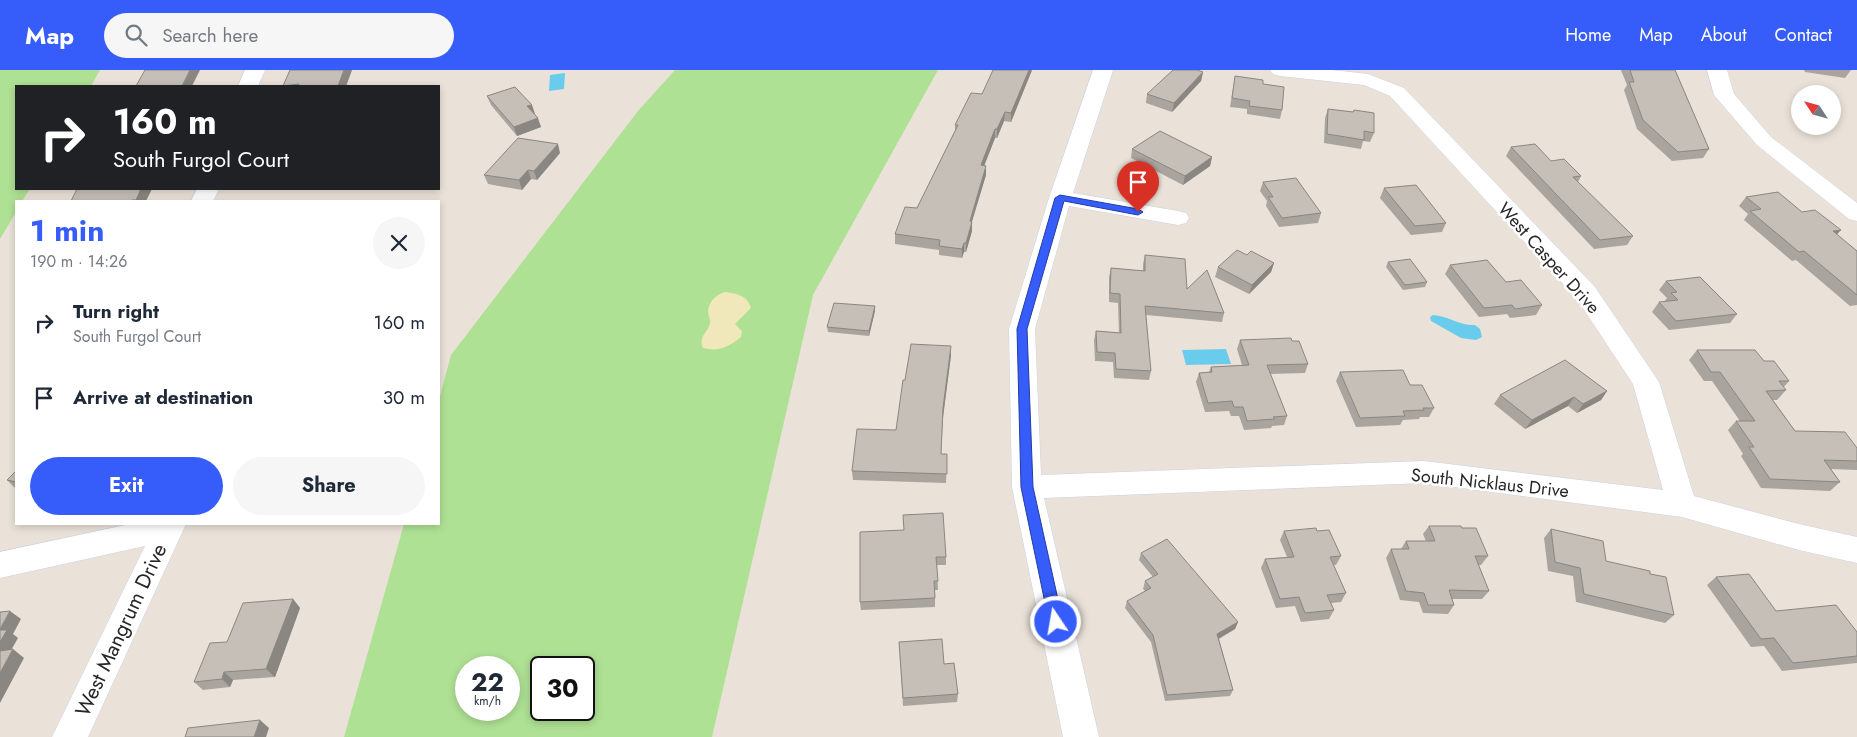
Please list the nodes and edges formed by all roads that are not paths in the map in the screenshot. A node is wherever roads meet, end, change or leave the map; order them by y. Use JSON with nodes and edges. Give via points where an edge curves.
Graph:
{"nodes":[{"id":1,"x":255,"y":70,"type":"edge"},
{"id":2,"x":1104,"y":70,"type":"edge"},
{"id":3,"x":1280,"y":70,"type":"edge"},
{"id":4,"x":1717,"y":70,"type":"edge"},
{"id":5,"x":248,"y":85,"type":"edge"},
{"id":6,"x":1060,"y":198,"type":"junction"},
{"id":7,"x":1857,"y":214,"type":"edge"},
{"id":8,"x":1178,"y":218,"type":"dead end"},
{"id":9,"x":1027,"y":487,"type":"junction"},
{"id":10,"x":1682,"y":505,"type":"junction"},
{"id":11,"x":170,"y":526,"type":"edge"},
{"id":12,"x":1857,"y":550,"type":"edge"},
{"id":13,"x":0,"y":565,"type":"edge"},
{"id":14,"x":70,"y":737,"type":"edge"},
{"id":15,"x":1081,"y":737,"type":"edge"}],
"edges":[{"from":1,"to":5,"type":"street"},
{"from":2,"to":6,"type":"street"},
{"from":3,"to":10,"type":"street","name":"West Casper Drive","via":[[1368,80],[1397,92],[1586,293],[1646,382]]},
{"from":4,"to":7,"type":"street","via":[[1724,95],[1764,140]]},
{"from":6,"to":8,"type":"street"},
{"from":6,"to":9,"type":"street","via":[[1022,329]]},
{"from":9,"to":10,"type":"street","name":"South Nicklaus Drive","via":[[1424,472]]},
{"from":9,"to":15,"type":"street"},
{"from":10,"to":12,"type":"street","name":"South Nicklaus Drive"},
{"from":11,"to":13,"type":"street"},
{"from":11,"to":14,"type":"street","name":"West Mangrum Drive"}]}
